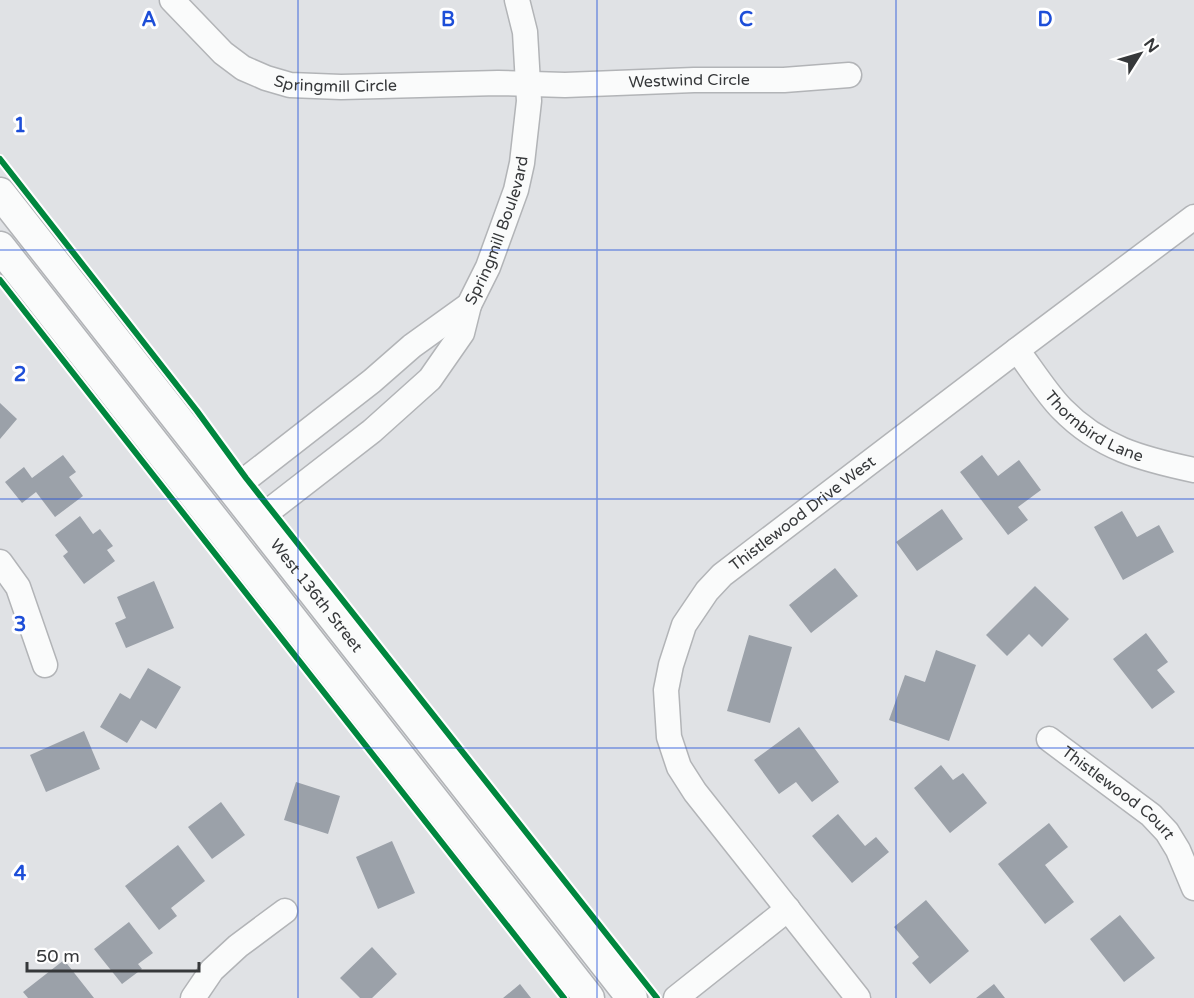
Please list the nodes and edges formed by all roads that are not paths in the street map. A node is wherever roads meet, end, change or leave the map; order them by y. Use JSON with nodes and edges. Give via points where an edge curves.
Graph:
{"nodes":[{"id":1,"x":172,"y":0,"type":"edge"},
{"id":2,"x":517,"y":0,"type":"edge"},
{"id":3,"x":849,"y":75,"type":"dead end"},
{"id":4,"x":528,"y":83,"type":"junction"},
{"id":5,"x":0,"y":193,"type":"edge"},
{"id":6,"x":1194,"y":217,"type":"edge"},
{"id":7,"x":0,"y":247,"type":"edge"},
{"id":8,"x":469,"y":305,"type":"junction"},
{"id":9,"x":1017,"y":350,"type":"junction"},
{"id":10,"x":1194,"y":470,"type":"edge"},
{"id":11,"x":232,"y":490,"type":"junction"},
{"id":12,"x":256,"y":521,"type":"junction"},
{"id":13,"x":0,"y":562,"type":"edge"},
{"id":14,"x":45,"y":665,"type":"dead end"},
{"id":15,"x":1049,"y":739,"type":"dead end"},
{"id":16,"x":1194,"y":888,"type":"edge"},
{"id":17,"x":788,"y":909,"type":"junction"},
{"id":18,"x":285,"y":911,"type":"dead end"},
{"id":19,"x":193,"y":998,"type":"edge"},
{"id":20,"x":589,"y":998,"type":"edge"},
{"id":21,"x":632,"y":998,"type":"edge"},
{"id":22,"x":676,"y":998,"type":"edge"},
{"id":23,"x":858,"y":998,"type":"edge"}],
"edges":[{"from":1,"to":4,"type":"street","name":"Springmill Circle","via":[[243,68],[290,85]]},
{"from":2,"to":4,"type":"street","name":"Springmill Boulevard","via":[[525,32]]},
{"from":3,"to":4,"type":"street","name":"Westwind Circle","via":[[565,86]]},
{"from":4,"to":8,"type":"street","name":"Springmill Boulevard","via":[[529,108],[516,190],[488,267]]},
{"from":5,"to":11,"type":"street","name":"West 136th Street"},
{"from":6,"to":9,"type":"street","name":"Thistlewood Drive West"},
{"from":7,"to":20,"type":"street","name":"West 136th Street"},
{"from":8,"to":11,"type":"street","name":"Springmill Boulevard"},
{"from":8,"to":12,"type":"street","via":[[462,333],[430,379],[372,431]]},
{"from":9,"to":10,"type":"street","name":"Thornbird Lane","via":[[1061,408],[1095,437],[1116,448]]},
{"from":9,"to":17,"type":"street","name":"Thistlewood Drive West","via":[[722,575],[684,625],[666,690],[669,737],[679,767]]},
{"from":11,"to":12,"type":"street","name":"West 136th Street"},
{"from":12,"to":21,"type":"street","name":"West 136th Street"},
{"from":13,"to":14,"type":"street","via":[[18,587]]},
{"from":15,"to":16,"type":"street","name":"Thistlewood Court","via":[[1167,832]]},
{"from":17,"to":22,"type":"street"},
{"from":17,"to":23,"type":"street","name":"Thistlewood Drive West"},
{"from":18,"to":19,"type":"street","via":[[212,970]]}]}
